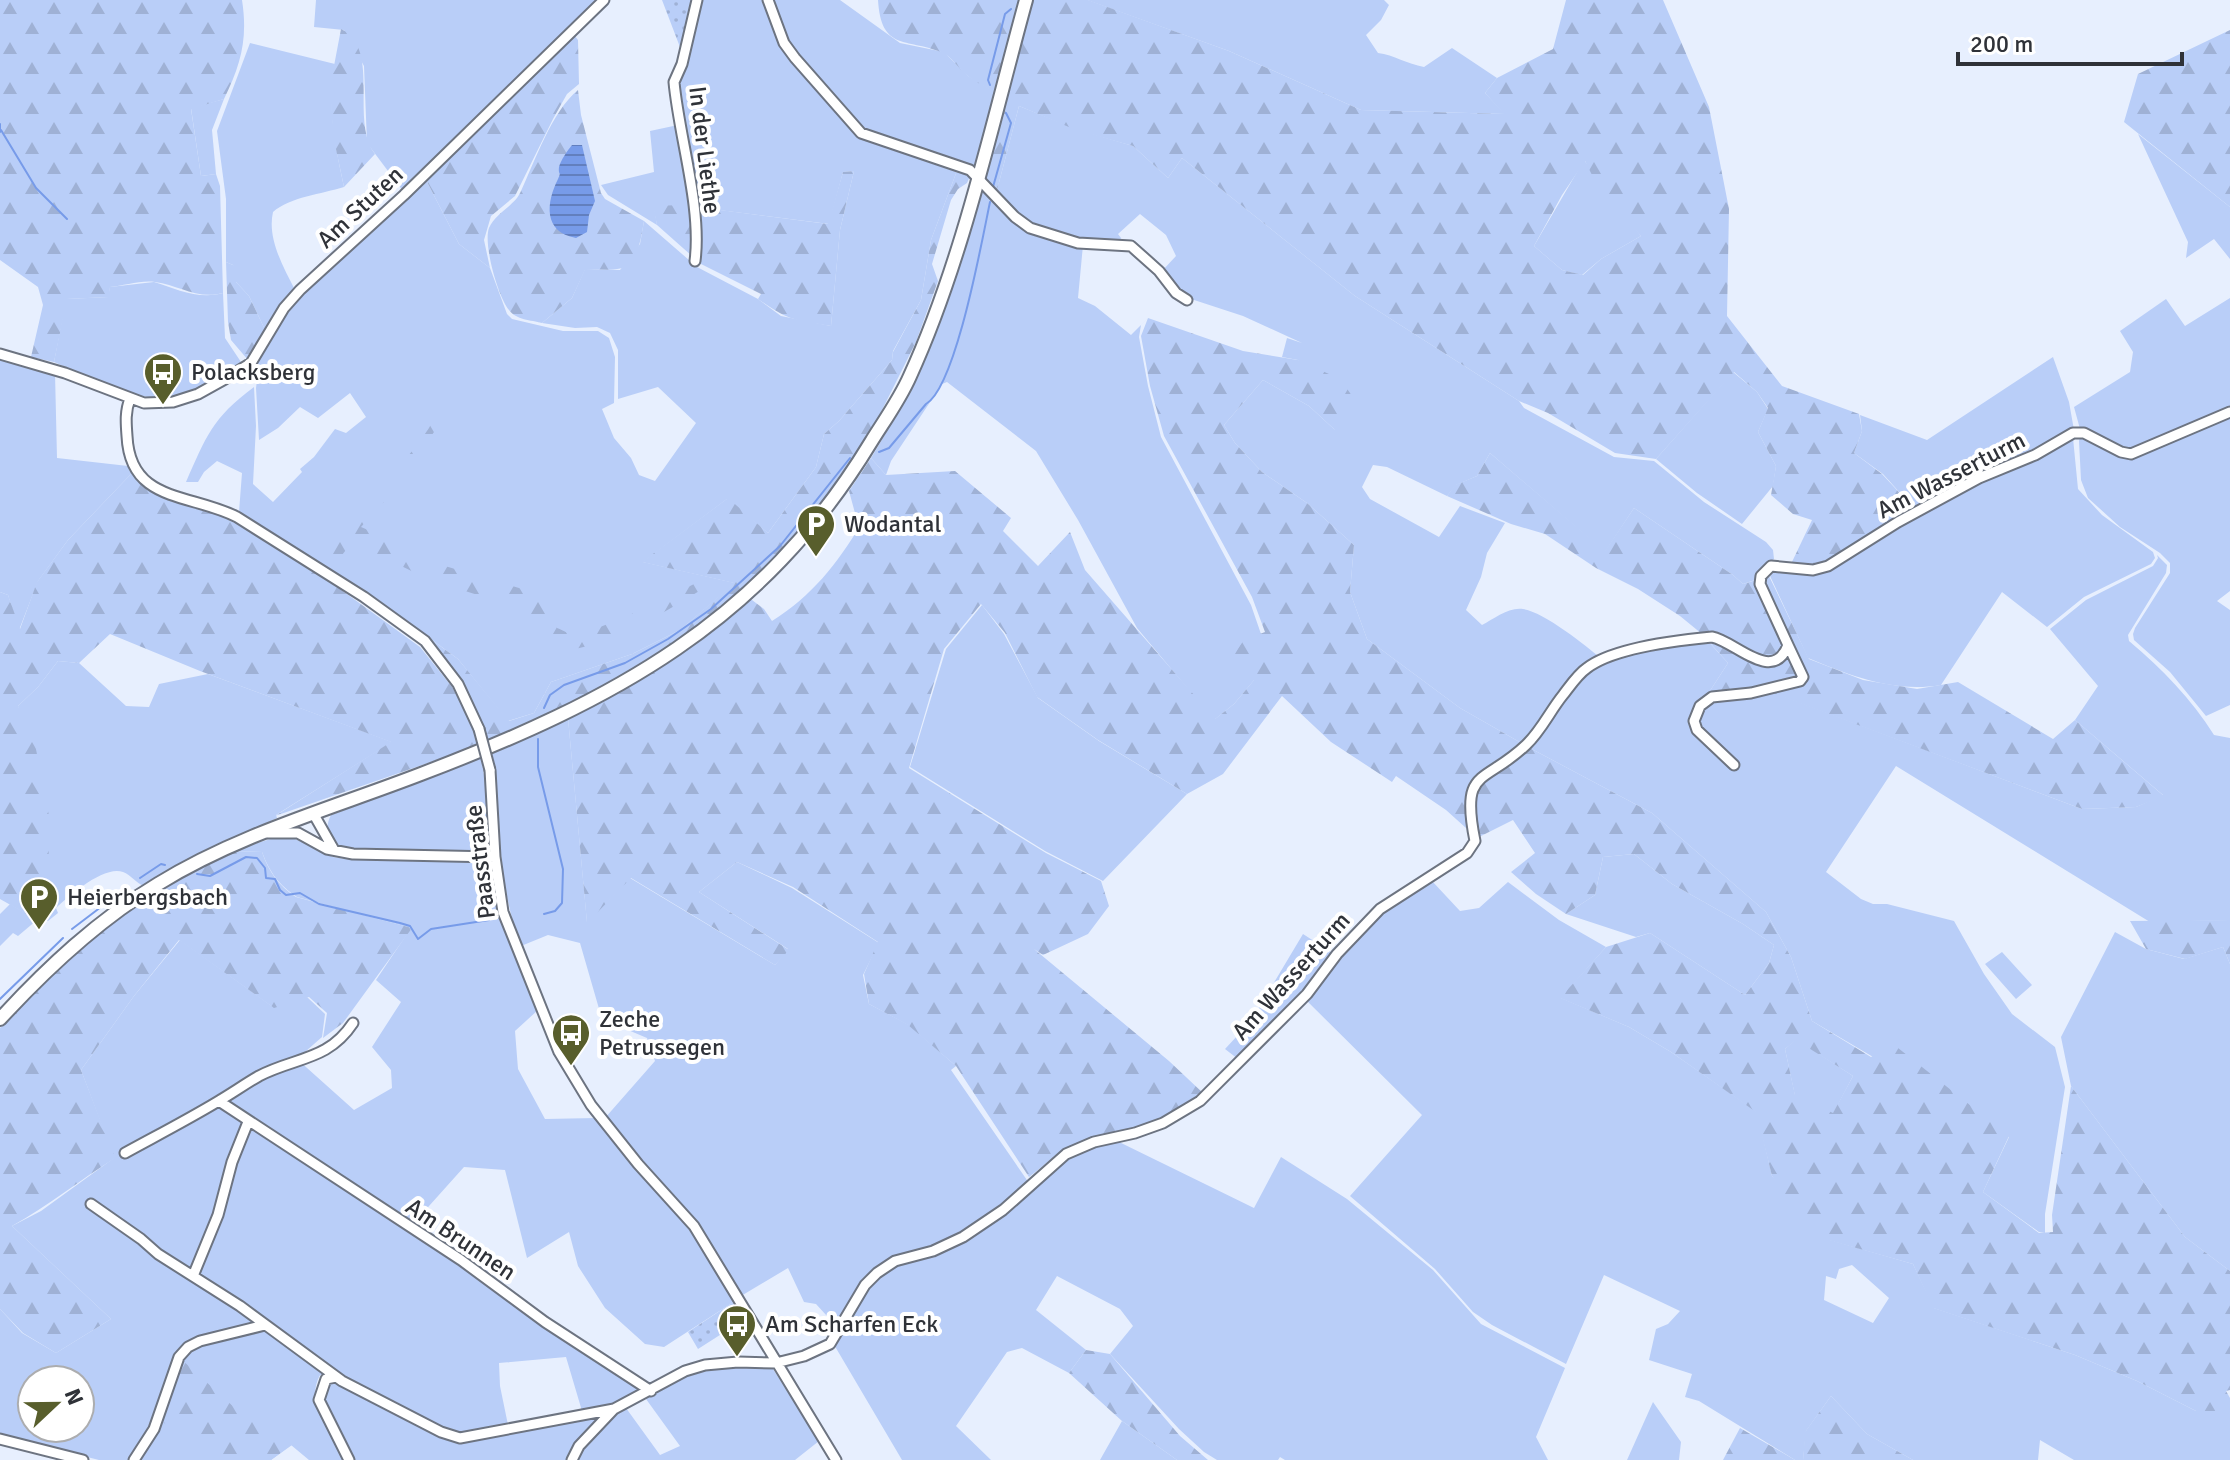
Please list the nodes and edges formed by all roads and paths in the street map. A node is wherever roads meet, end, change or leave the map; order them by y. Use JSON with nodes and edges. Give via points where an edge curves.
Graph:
{"nodes":[{"id":1,"x":604,"y":0,"type":"edge"},
{"id":2,"x":697,"y":0,"type":"edge"},
{"id":3,"x":768,"y":0,"type":"edge"},
{"id":4,"x":1026,"y":0,"type":"edge"},
{"id":5,"x":977,"y":180,"type":"junction"},
{"id":6,"x":695,"y":261,"type":"dead end"},
{"id":7,"x":1187,"y":300,"type":"dead end"},
{"id":8,"x":0,"y":354,"type":"edge"},
{"id":9,"x":130,"y":399,"type":"junction"},
{"id":10,"x":2230,"y":412,"type":"edge"},
{"id":11,"x":1788,"y":645,"type":"junction"},
{"id":12,"x":1734,"y":765,"type":"dead end"},
{"id":13,"x":308,"y":815,"type":"junction"},
{"id":14,"x":262,"y":834,"type":"junction"},
{"id":15,"x":312,"y":839,"type":"junction"},
{"id":16,"x":334,"y":850,"type":"junction"},
{"id":17,"x":495,"y":857,"type":"junction"},
{"id":18,"x":0,"y":1019,"type":"edge"},
{"id":19,"x":353,"y":1023,"type":"dead end"},
{"id":20,"x":219,"y":1101,"type":"junction"},
{"id":21,"x":248,"y":1122,"type":"junction"},
{"id":22,"x":125,"y":1153,"type":"dead end"},
{"id":23,"x":91,"y":1204,"type":"dead end"},
{"id":24,"x":193,"y":1276,"type":"junction"},
{"id":25,"x":265,"y":1325,"type":"junction"},
{"id":26,"x":776,"y":1363,"type":"junction"},
{"id":27,"x":336,"y":1377,"type":"junction"},
{"id":28,"x":651,"y":1391,"type":"junction"},
{"id":29,"x":614,"y":1409,"type":"junction"},
{"id":30,"x":0,"y":1439,"type":"edge"},
{"id":31,"x":83,"y":1460,"type":"edge"},
{"id":32,"x":134,"y":1460,"type":"edge"},
{"id":33,"x":349,"y":1460,"type":"edge"},
{"id":34,"x":572,"y":1460,"type":"edge"},
{"id":35,"x":836,"y":1460,"type":"edge"}],
"edges":[{"from":1,"to":9,"type":"street","name":"Am Stuten","via":[[292,298],[251,363],[198,394],[173,402]]},
{"from":2,"to":6,"type":"street","name":"In der Liethe","via":[[674,82]]},
{"from":3,"to":5,"type":"street","via":[[784,43],[861,133],[970,170]]},
{"from":4,"to":5,"type":"main road"},
{"from":5,"to":7,"type":"street","via":[[1030,228],[1078,243],[1131,246]]},
{"from":5,"to":13,"type":"main road","via":[[938,307],[909,379],[842,489],[753,590],[670,654],[558,718]]},
{"from":8,"to":9,"type":"street","name":"Am Stuten"},
{"from":9,"to":17,"type":"street","name":"Paasstraße","bridge":true,"via":[[127,452],[139,476],[157,489],[237,517],[398,620],[442,660],[479,729],[490,770]]},
{"from":10,"to":11,"type":"street","name":"Am Wasserturm","via":[[2131,454],[2073,433],[1910,515],[1828,566],[1771,566],[1760,584]]},
{"from":11,"to":12,"type":"street","name":"Am Wasserturm","via":[[1802,671],[1800,681],[1712,697],[1697,711],[1694,721],[1700,734]]},
{"from":11,"to":26,"type":"street","name":"Am Wasserturm","via":[[1783,657],[1768,661],[1720,639],[1702,638],[1630,650],[1588,667],[1529,743],[1472,788],[1475,841],[1467,853],[1380,909],[1307,994],[1200,1101],[1163,1123],[1066,1154],[1003,1210],[963,1237],[895,1261],[877,1273],[830,1344]]},
{"from":13,"to":14,"type":"main road"},
{"from":13,"to":15,"type":"street"},
{"from":13,"to":16,"type":"street"},
{"from":14,"to":15,"type":"street","via":[[298,833]]},
{"from":14,"to":18,"type":"main road","via":[[184,869],[110,916]]},
{"from":15,"to":16,"type":"street"},
{"from":16,"to":17,"type":"street"},
{"from":17,"to":26,"type":"street","name":"Paasstraße","via":[[509,930],[577,1085],[694,1226]]},
{"from":19,"to":20,"type":"street","via":[[323,1052],[260,1076]]},
{"from":20,"to":21,"type":"street","name":"Am Brunnen"},
{"from":20,"to":22,"type":"street"},
{"from":21,"to":24,"type":"street"},
{"from":21,"to":28,"type":"street","name":"Am Brunnen"},
{"from":23,"to":24,"type":"street"},
{"from":24,"to":25,"type":"street"},
{"from":25,"to":27,"type":"street"},
{"from":25,"to":32,"type":"street","via":[[188,1347],[179,1357],[154,1429]]},
{"from":26,"to":28,"type":"street","via":[[705,1365]]},
{"from":26,"to":35,"type":"street","name":"Paasstraße"},
{"from":27,"to":29,"type":"street","via":[[460,1438]]},
{"from":27,"to":33,"type":"street","via":[[326,1379],[319,1400]]},
{"from":28,"to":29,"type":"street"},
{"from":29,"to":34,"type":"street"},
{"from":30,"to":31,"type":"street"}]}
